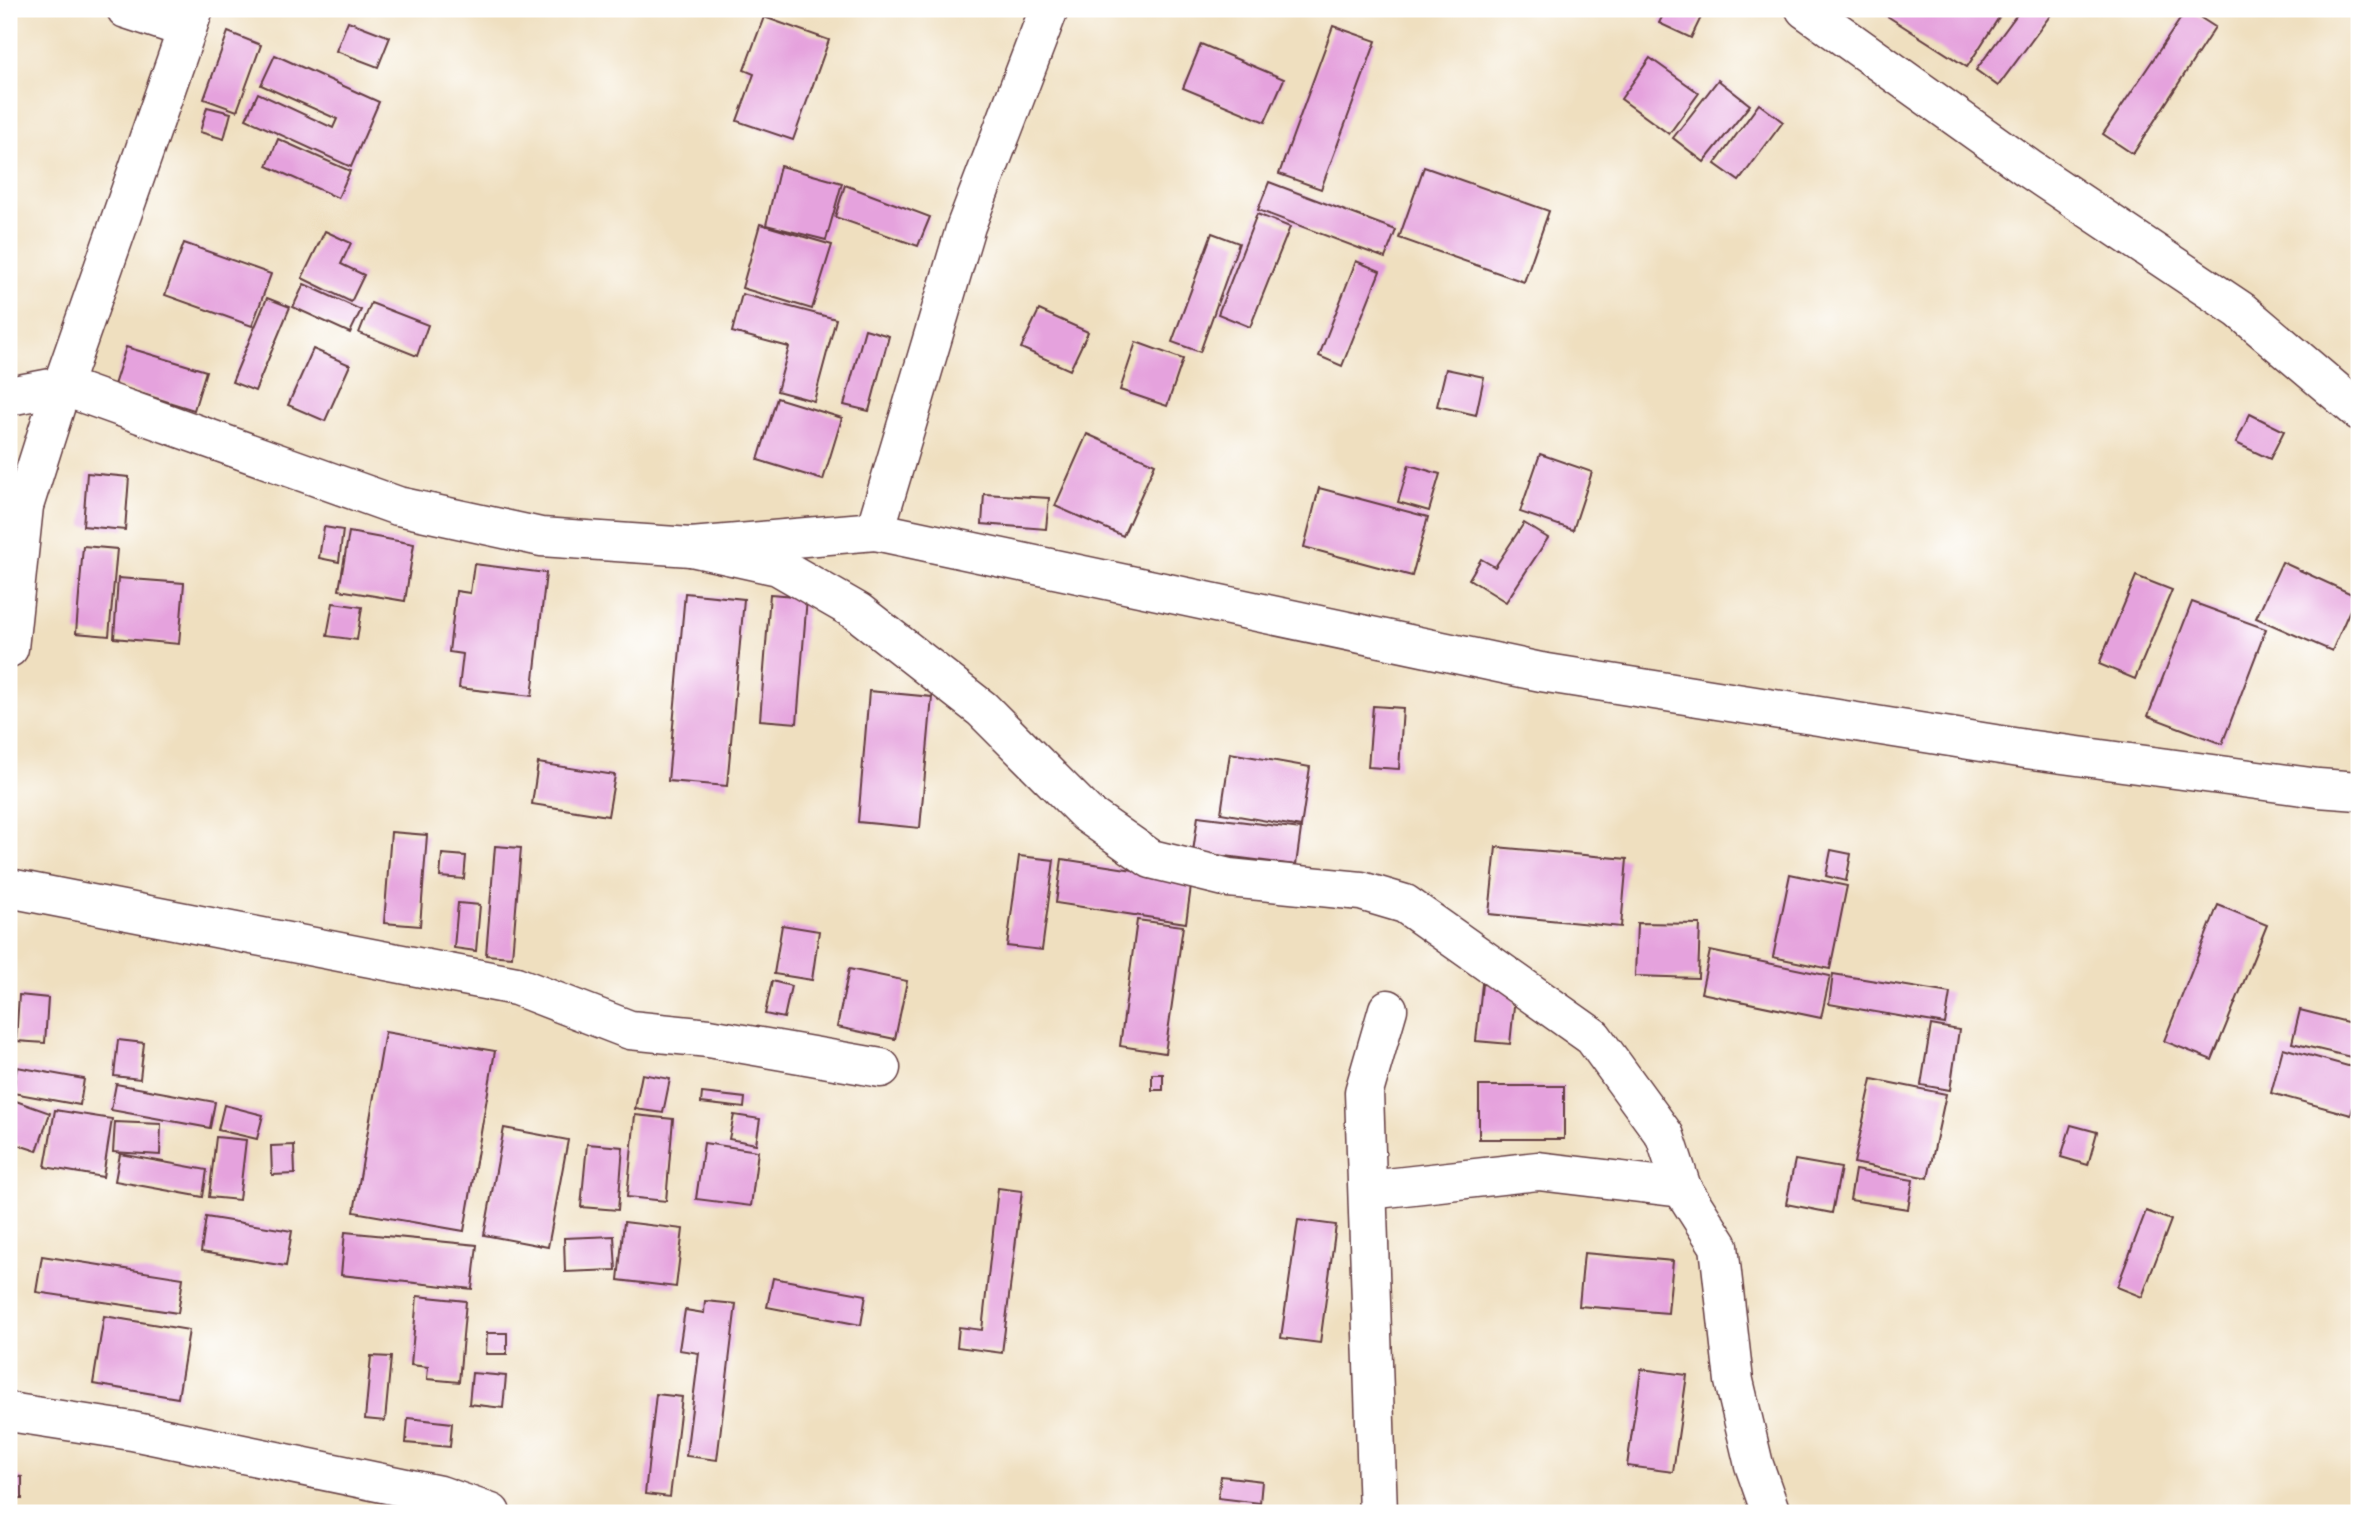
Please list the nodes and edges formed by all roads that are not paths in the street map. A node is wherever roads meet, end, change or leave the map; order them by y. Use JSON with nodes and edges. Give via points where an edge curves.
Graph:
{"nodes":[{"id":1,"x":126,"y":9,"type":"edge"},
{"id":2,"x":1049,"y":9,"type":"edge"},
{"id":3,"x":1805,"y":9,"type":"edge"},
{"id":4,"x":191,"y":19,"type":"edge"},
{"id":5,"x":62,"y":386,"type":"junction"},
{"id":6,"x":9,"y":396,"type":"edge"},
{"id":7,"x":2359,"y":411,"type":"edge"},
{"id":8,"x":875,"y":531,"type":"junction"},
{"id":9,"x":691,"y":547,"type":"junction"},
{"id":10,"x":9,"y":648,"type":"edge"},
{"id":11,"x":2359,"y":791,"type":"edge"},
{"id":12,"x":9,"y":888,"type":"edge"},
{"id":13,"x":1388,"y":1009,"type":"dead end"},
{"id":14,"x":881,"y":1068,"type":"dead end"},
{"id":15,"x":1682,"y":1188,"type":"junction"},
{"id":16,"x":1369,"y":1190,"type":"junction"},
{"id":17,"x":9,"y":1412,"type":"edge"},
{"id":18,"x":491,"y":1513,"type":"edge"},
{"id":19,"x":1378,"y":1513,"type":"edge"},
{"id":20,"x":1771,"y":1513,"type":"edge"}],
"edges":[{"from":1,"to":4,"type":"street"},
{"from":2,"to":8,"type":"street","via":[[966,226]]},
{"from":3,"to":7,"type":"street","via":[[2028,168],[2240,310]]},
{"from":4,"to":5,"type":"street"},
{"from":5,"to":6,"type":"street"},
{"from":5,"to":9,"type":"street","via":[[398,506],[541,537]]},
{"from":5,"to":10,"type":"street","via":[[24,506]]},
{"from":8,"to":9,"type":"street"},
{"from":8,"to":11,"type":"street","via":[[1541,672],[2013,747]]},
{"from":9,"to":15,"type":"street","via":[[778,566],[858,612],[982,709],[1087,814],[1151,859],[1229,878],[1361,891],[1405,904],[1592,1037],[1665,1136]]},
{"from":12,"to":14,"type":"street","via":[[516,986],[630,1030],[709,1038]]},
{"from":13,"to":16,"type":"street","via":[[1364,1092]]},
{"from":15,"to":16,"type":"street","via":[[1538,1171]]},
{"from":15,"to":20,"type":"street","via":[[1719,1247],[1734,1381]]},
{"from":16,"to":19,"type":"street"},
{"from":17,"to":18,"type":"street","via":[[131,1431],[413,1490]]}]}
